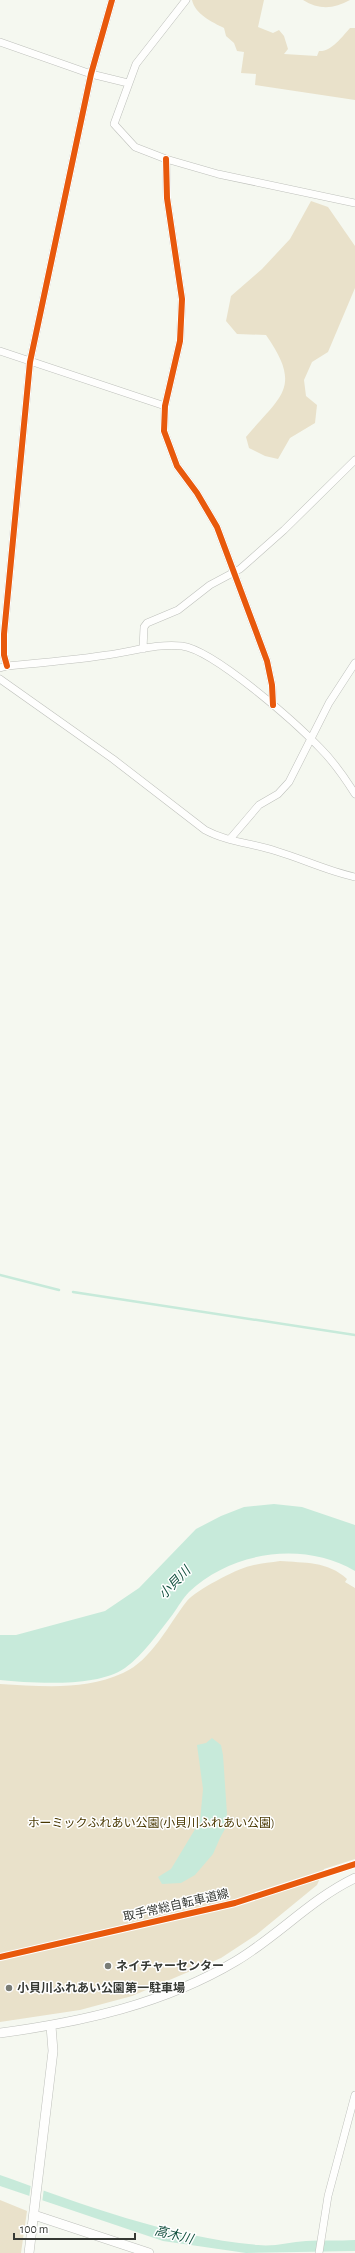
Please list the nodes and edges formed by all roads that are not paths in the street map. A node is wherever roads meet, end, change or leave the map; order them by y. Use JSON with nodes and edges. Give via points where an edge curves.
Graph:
{"nodes":[{"id":1,"x":112,"y":0,"type":"edge"},
{"id":2,"x":186,"y":0,"type":"edge"},
{"id":3,"x":0,"y":42,"type":"edge"},
{"id":4,"x":91,"y":74,"type":"junction"},
{"id":5,"x":128,"y":83,"type":"junction"},
{"id":6,"x":166,"y":159,"type":"junction"},
{"id":7,"x":355,"y":203,"type":"edge"},
{"id":8,"x":0,"y":351,"type":"edge"},
{"id":9,"x":30,"y":362,"type":"junction"},
{"id":10,"x":165,"y":406,"type":"junction"},
{"id":11,"x":355,"y":460,"type":"edge"},
{"id":12,"x":234,"y":572,"type":"junction"},
{"id":13,"x":143,"y":649,"type":"junction"},
{"id":14,"x":355,"y":663,"type":"edge"},
{"id":15,"x":4,"y":667,"type":"edge"},
{"id":16,"x":0,"y":679,"type":"edge"},
{"id":17,"x":272,"y":705,"type":"junction"},
{"id":18,"x":310,"y":739,"type":"junction"},
{"id":19,"x":355,"y":794,"type":"edge"},
{"id":20,"x":230,"y":839,"type":"junction"},
{"id":21,"x":355,"y":877,"type":"edge"},
{"id":22,"x":355,"y":1878,"type":"edge"},
{"id":23,"x":51,"y":2026,"type":"junction"},
{"id":24,"x":0,"y":2033,"type":"edge"},
{"id":25,"x":355,"y":2095,"type":"edge"},
{"id":26,"x":34,"y":2211,"type":"junction"},
{"id":27,"x":29,"y":2253,"type":"edge"},
{"id":28,"x":149,"y":2253,"type":"edge"},
{"id":29,"x":319,"y":2253,"type":"edge"}],
"edges":[{"from":1,"to":4,"type":"street"},
{"from":2,"to":5,"type":"street","via":[[147,48],[136,64]]},
{"from":3,"to":4,"type":"street"},
{"from":4,"to":5,"type":"street"},
{"from":4,"to":9,"type":"street"},
{"from":5,"to":6,"type":"street","via":[[114,124],[134,147]]},
{"from":6,"to":7,"type":"street","via":[[218,174]]},
{"from":6,"to":10,"type":"street","via":[[167,198],[182,299],[180,341]]},
{"from":8,"to":9,"type":"street"},
{"from":9,"to":10,"type":"street"},
{"from":9,"to":15,"type":"street","via":[[4,634]]},
{"from":10,"to":12,"type":"street","via":[[164,432],[169,448],[177,466],[212,517]]},
{"from":11,"to":12,"type":"street","via":[[281,533]]},
{"from":12,"to":13,"type":"street","via":[[210,585],[178,610],[146,623]]},
{"from":12,"to":17,"type":"street","via":[[267,661],[272,685]]},
{"from":13,"to":15,"type":"street","via":[[62,662]]},
{"from":13,"to":17,"type":"street","via":[[164,645],[195,649],[216,661]]},
{"from":14,"to":18,"type":"street"},
{"from":16,"to":20,"type":"street","via":[[113,759],[205,830]]},
{"from":17,"to":18,"type":"street"},
{"from":18,"to":19,"type":"street","via":[[332,761]]},
{"from":18,"to":20,"type":"street","via":[[284,789],[259,805]]},
{"from":20,"to":21,"type":"street","via":[[277,851],[330,871]]},
{"from":22,"to":23,"type":"street","via":[[326,1895],[236,1961],[206,1977],[114,2012]]},
{"from":23,"to":24,"type":"street"},
{"from":23,"to":26,"type":"street","via":[[53,2050]]},
{"from":25,"to":29,"type":"street","via":[[328,2196]]},
{"from":26,"to":27,"type":"street"},
{"from":26,"to":28,"type":"street"}]}
